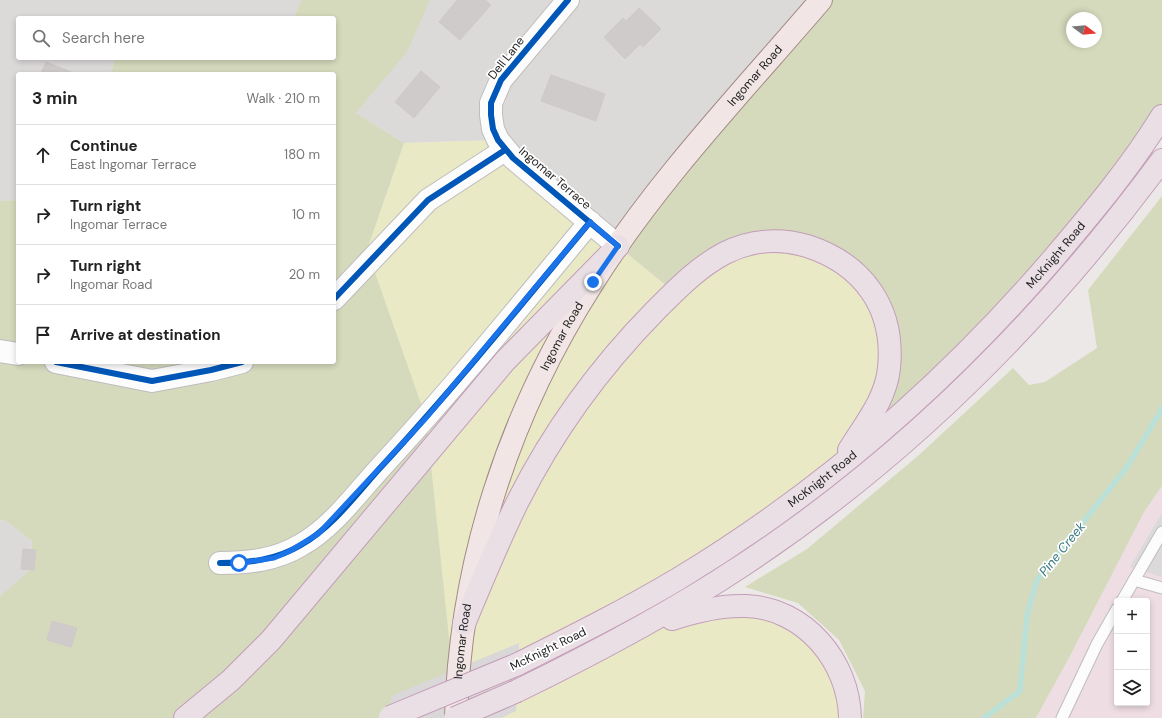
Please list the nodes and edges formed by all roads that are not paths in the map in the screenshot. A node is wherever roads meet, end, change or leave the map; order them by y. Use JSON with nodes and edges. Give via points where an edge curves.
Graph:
{"nodes":[{"id":1,"x":568,"y":0,"type":"edge"},
{"id":2,"x":821,"y":0,"type":"edge"},
{"id":3,"x":1162,"y":116,"type":"edge"},
{"id":4,"x":501,"y":145,"type":"junction"},
{"id":5,"x":1162,"y":160,"type":"edge"},
{"id":6,"x":590,"y":222,"type":"junction"},
{"id":7,"x":618,"y":246,"type":"junction"},
{"id":8,"x":336,"y":297,"type":"edge"},
{"id":9,"x":0,"y":351,"type":"edge"},
{"id":10,"x":16,"y":354,"type":"edge"},
{"id":11,"x":66,"y":364,"type":"edge"},
{"id":12,"x":234,"y":364,"type":"edge"},
{"id":13,"x":836,"y":469,"type":"junction"},
{"id":14,"x":1162,"y":532,"type":"edge"},
{"id":15,"x":220,"y":563,"type":"dead end"},
{"id":16,"x":1134,"y":580,"type":"junction"},
{"id":17,"x":1162,"y":588,"type":"edge"},
{"id":18,"x":1124,"y":598,"type":"edge"},
{"id":19,"x":1114,"y":614,"type":"edge"},
{"id":20,"x":464,"y":624,"type":"junction"},
{"id":21,"x":642,"y":627,"type":"junction"},
{"id":22,"x":185,"y":718,"type":"edge"},
{"id":23,"x":389,"y":718,"type":"edge"},
{"id":24,"x":455,"y":718,"type":"edge"},
{"id":25,"x":850,"y":718,"type":"edge"},
{"id":26,"x":1062,"y":718,"type":"edge"}],
"edges":[{"from":1,"to":4,"type":"street","name":"Dell Lane","via":[[501,80],[495,91],[491,115]]},
{"from":2,"to":7,"type":"main road","name":"Ingomar Road","via":[[687,157]]},
{"from":3,"to":13,"type":"highway","name":"McKnight Road","via":[[1103,200],[984,335],[888,426]]},
{"from":4,"to":6,"type":"street","name":"Ingomar Terrace"},
{"from":4,"to":8,"type":"street","via":[[428,200]]},
{"from":5,"to":21,"type":"highway","name":"McKnight Road","via":[[1125,209],[1048,301],[1001,351],[904,444],[796,529],[744,565]]},
{"from":6,"to":7,"type":"street","name":"Ingomar Terrace"},
{"from":6,"to":15,"type":"street","via":[[426,418],[318,534],[274,558]]},
{"from":7,"to":20,"type":"main road","name":"Ingomar Road","via":[[569,321],[510,444],[482,530]]},
{"from":7,"to":22,"type":"highway","via":[[505,361],[271,640],[231,680]]},
{"from":9,"to":10,"type":"street"},
{"from":11,"to":12,"type":"street","via":[[152,381]]},
{"from":13,"to":20,"type":"highway","via":[[873,412],[886,383],[890,353],[880,307],[873,293],[850,268],[820,251],[787,242],[770,241],[740,246],[710,262],[674,292],[641,325],[584,394],[557,433],[518,502]]},
{"from":13,"to":23,"type":"highway","name":"McKnight Road","bridge":true,"via":[[678,579],[630,607],[518,664]]},
{"from":14,"to":16,"type":"lane"},
{"from":16,"to":17,"type":"lane"},
{"from":16,"to":18,"type":"lane"},
{"from":19,"to":26,"type":"lane"},
{"from":20,"to":24,"type":"main road","name":"Ingomar Road"},
{"from":21,"to":24,"type":"highway","name":"McKnight Road","bridge":true,"via":[[517,691]]},
{"from":21,"to":25,"type":"highway","via":[[715,608],[747,606],[776,612],[802,626],[825,647],[846,688]]}]}
